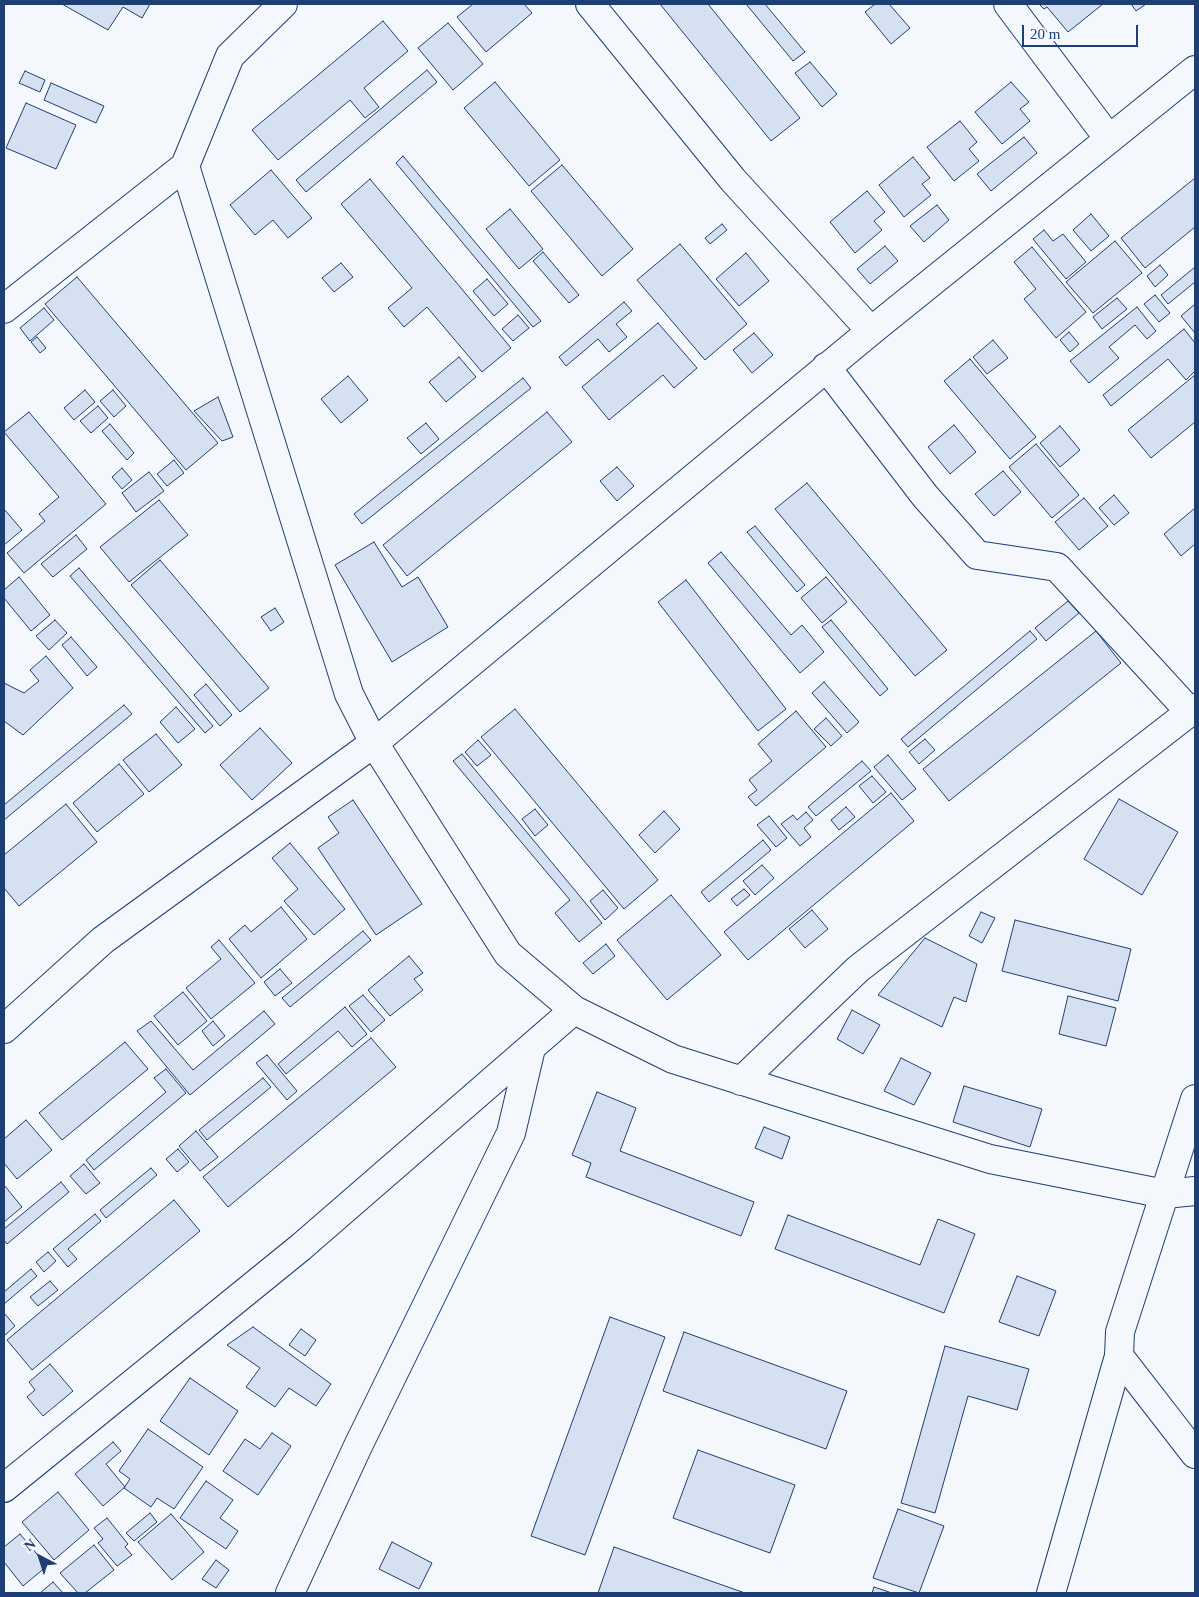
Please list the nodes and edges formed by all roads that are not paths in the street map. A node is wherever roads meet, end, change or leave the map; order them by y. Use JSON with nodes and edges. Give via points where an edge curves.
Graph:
{"nodes":[{"id":1,"x":283,"y":4,"type":"edge"},
{"id":2,"x":590,"y":4,"type":"edge"},
{"id":3,"x":1008,"y":4,"type":"edge"},
{"id":4,"x":1195,"y":70,"type":"edge"},
{"id":5,"x":1110,"y":138,"type":"junction"},
{"id":6,"x":185,"y":166,"type":"junction"},
{"id":7,"x":4,"y":309,"type":"edge"},
{"id":8,"x":870,"y":331,"type":"junction"},
{"id":9,"x":826,"y":367,"type":"junction"},
{"id":10,"x":1192,"y":710,"type":"edge"},
{"id":11,"x":374,"y":743,"type":"junction"},
{"id":12,"x":574,"y":1010,"type":"junction"},
{"id":13,"x":4,"y":1029,"type":"edge"},
{"id":14,"x":531,"y":1048,"type":"junction"},
{"id":15,"x":742,"y":1081,"type":"junction"},
{"id":16,"x":1195,"y":1099,"type":"edge"},
{"id":17,"x":1195,"y":1191,"type":"edge"},
{"id":18,"x":1165,"y":1194,"type":"junction"},
{"id":19,"x":1119,"y":1356,"type":"junction"},
{"id":20,"x":1195,"y":1454,"type":"edge"},
{"id":21,"x":4,"y":1488,"type":"edge"},
{"id":22,"x":290,"y":1593,"type":"edge"},
{"id":23,"x":1051,"y":1593,"type":"edge"}],
"edges":[{"from":1,"to":6,"type":"street","via":[[230,56]]},
{"from":2,"to":8,"type":"street","via":[[732,180]]},
{"from":3,"to":5,"type":"street"},
{"from":4,"to":5,"type":"street"},
{"from":5,"to":8,"type":"street"},
{"from":6,"to":7,"type":"street"},
{"from":6,"to":11,"type":"street","via":[[349,694]]},
{"from":8,"to":9,"type":"street"},
{"from":9,"to":10,"type":"street","via":[[926,496],[977,555],[1057,567]]},
{"from":9,"to":11,"type":"street"},
{"from":10,"to":15,"type":"street","via":[[858,969]]},
{"from":11,"to":12,"type":"street","via":[[508,954]]},
{"from":11,"to":13,"type":"street","via":[[103,940]]},
{"from":12,"to":14,"type":"street"},
{"from":12,"to":15,"type":"street","via":[[673,1059]]},
{"from":14,"to":21,"type":"street","via":[[301,1247]]},
{"from":14,"to":22,"type":"street","via":[[511,1133]]},
{"from":15,"to":18,"type":"street","via":[[990,1158]]},
{"from":16,"to":18,"type":"street"},
{"from":17,"to":18,"type":"street"},
{"from":18,"to":19,"type":"street","via":[[1120,1332]]},
{"from":19,"to":20,"type":"street"},
{"from":19,"to":23,"type":"street"}]}
